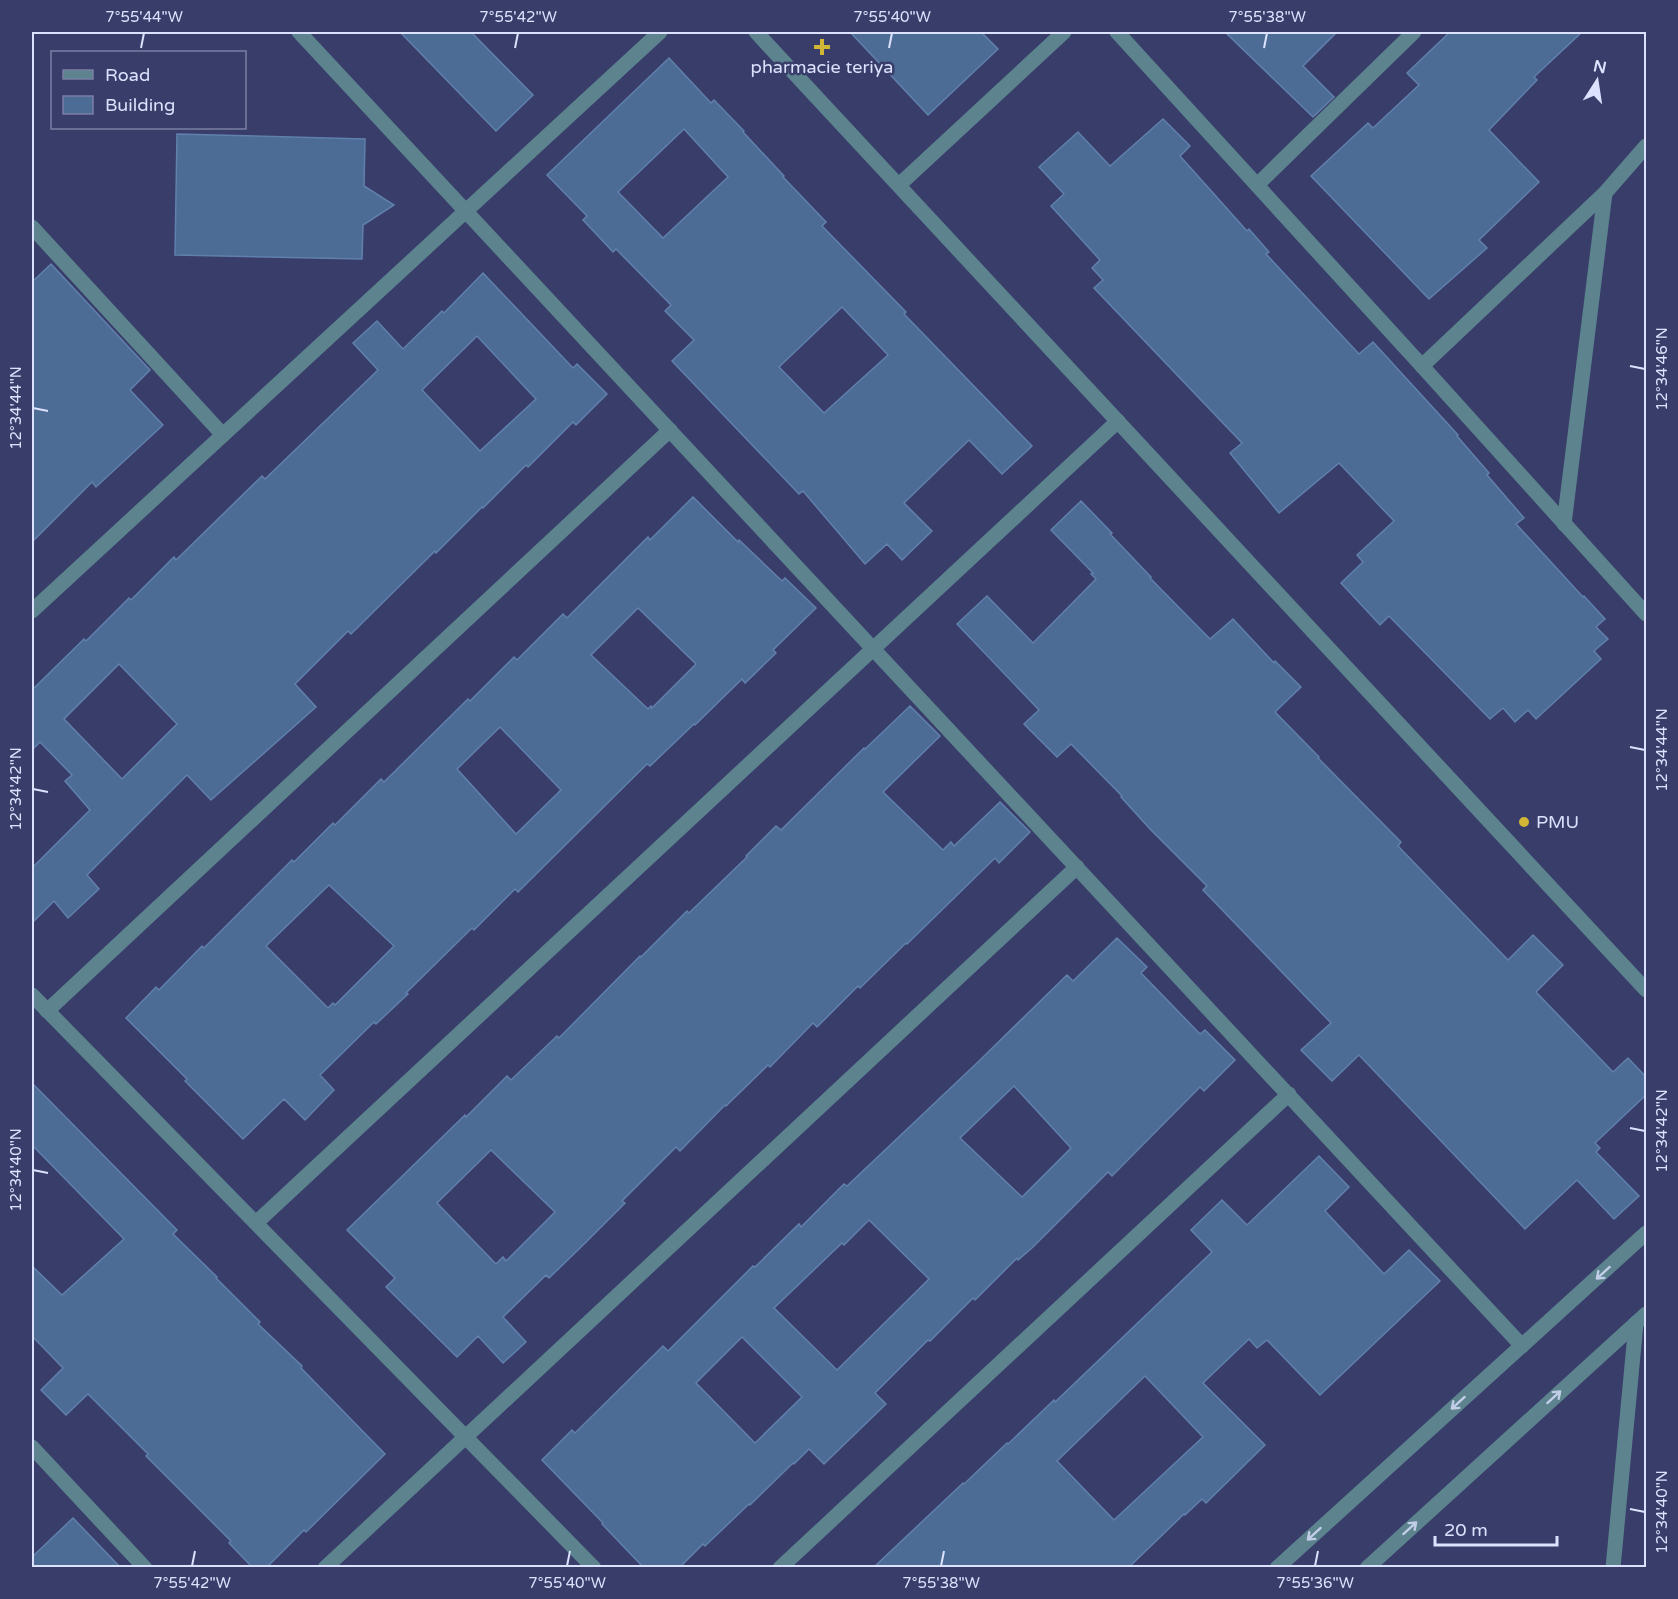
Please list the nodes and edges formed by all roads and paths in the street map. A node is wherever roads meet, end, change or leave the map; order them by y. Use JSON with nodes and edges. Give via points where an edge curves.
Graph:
{"nodes":[{"id":1,"x":299,"y":32,"type":"edge"},
{"id":2,"x":660,"y":32,"type":"edge"},
{"id":3,"x":756,"y":32,"type":"edge"},
{"id":4,"x":1065,"y":32,"type":"edge"},
{"id":5,"x":1117,"y":32,"type":"edge"},
{"id":6,"x":1414,"y":32,"type":"edge"},
{"id":7,"x":1647,"y":146,"type":"edge"},
{"id":8,"x":899,"y":185,"type":"junction"},
{"id":9,"x":1257,"y":185,"type":"junction"},
{"id":10,"x":1605,"y":193,"type":"junction"},
{"id":11,"x":466,"y":211,"type":"junction"},
{"id":12,"x":32,"y":227,"type":"edge"},
{"id":13,"x":1422,"y":366,"type":"junction"},
{"id":14,"x":1118,"y":421,"type":"junction"},
{"id":15,"x":670,"y":430,"type":"junction"},
{"id":16,"x":223,"y":435,"type":"junction"},
{"id":17,"x":1564,"y":524,"type":"junction"},
{"id":18,"x":32,"y":611,"type":"edge"},
{"id":19,"x":1647,"y":614,"type":"edge"},
{"id":20,"x":873,"y":649,"type":"junction"},
{"id":21,"x":1077,"y":867,"type":"junction"},
{"id":22,"x":1647,"y":990,"type":"edge"},
{"id":23,"x":32,"y":995,"type":"edge"},
{"id":24,"x":47,"y":1011,"type":"junction"},
{"id":25,"x":1289,"y":1094,"type":"junction"},
{"id":26,"x":256,"y":1223,"type":"junction"},
{"id":27,"x":1647,"y":1233,"type":"edge"},
{"id":28,"x":1641,"y":1318,"type":"edge"},
{"id":29,"x":1522,"y":1346,"type":"junction"},
{"id":30,"x":466,"y":1437,"type":"junction"},
{"id":31,"x":32,"y":1447,"type":"edge"},
{"id":32,"x":145,"y":1568,"type":"edge"},
{"id":33,"x":325,"y":1568,"type":"edge"},
{"id":34,"x":594,"y":1568,"type":"edge"},
{"id":35,"x":780,"y":1568,"type":"edge"},
{"id":36,"x":1277,"y":1568,"type":"edge"},
{"id":37,"x":1366,"y":1568,"type":"edge"},
{"id":38,"x":1613,"y":1568,"type":"edge"}],
"edges":[{"from":1,"to":11,"type":"street"},
{"from":2,"to":11,"type":"street"},
{"from":3,"to":8,"type":"street"},
{"from":4,"to":8,"type":"street"},
{"from":5,"to":9,"type":"street"},
{"from":6,"to":9,"type":"street"},
{"from":7,"to":10,"type":"street"},
{"from":8,"to":14,"type":"street"},
{"from":9,"to":13,"type":"street"},
{"from":10,"to":13,"type":"street"},
{"from":10,"to":17,"type":"street"},
{"from":11,"to":15,"type":"street"},
{"from":11,"to":16,"type":"street"},
{"from":12,"to":16,"type":"street"},
{"from":13,"to":17,"type":"street"},
{"from":14,"to":20,"type":"street"},
{"from":14,"to":22,"type":"street"},
{"from":15,"to":20,"type":"street"},
{"from":15,"to":24,"type":"street"},
{"from":16,"to":18,"type":"street"},
{"from":17,"to":19,"type":"street"},
{"from":20,"to":21,"type":"street"},
{"from":20,"to":26,"type":"street"},
{"from":21,"to":25,"type":"street"},
{"from":21,"to":30,"type":"street"},
{"from":23,"to":24,"type":"street"},
{"from":24,"to":26,"type":"street"},
{"from":25,"to":29,"type":"street"},
{"from":25,"to":35,"type":"street"},
{"from":26,"to":30,"type":"street"},
{"from":27,"to":29,"type":"street","one_way":true},
{"from":37,"to":28,"type":"street","one_way":true},
{"from":28,"to":38,"type":"street"},
{"from":29,"to":36,"type":"street","one_way":true},
{"from":30,"to":33,"type":"street"},
{"from":30,"to":34,"type":"street"},
{"from":31,"to":32,"type":"street"}]}
